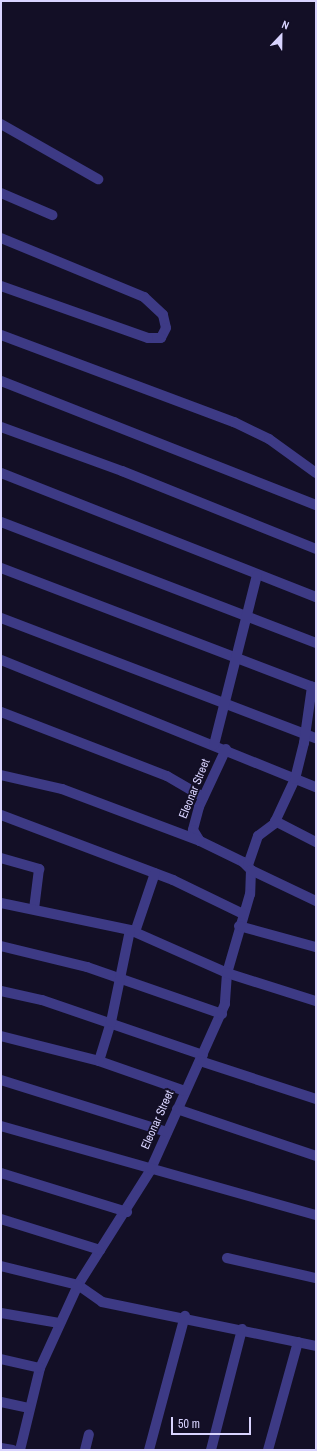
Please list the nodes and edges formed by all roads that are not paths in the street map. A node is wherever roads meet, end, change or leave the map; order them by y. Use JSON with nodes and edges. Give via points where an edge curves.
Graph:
{"nodes":[{"id":1,"x":1,"y":124,"type":"edge"},
{"id":2,"x":98,"y":179,"type":"dead end"},
{"id":3,"x":1,"y":193,"type":"edge"},
{"id":4,"x":52,"y":215,"type":"dead end"},
{"id":5,"x":1,"y":238,"type":"edge"},
{"id":6,"x":1,"y":286,"type":"edge"},
{"id":7,"x":1,"y":335,"type":"edge"},
{"id":8,"x":1,"y":381,"type":"edge"},
{"id":9,"x":1,"y":427,"type":"edge"},
{"id":10,"x":1,"y":473,"type":"edge"},
{"id":11,"x":316,"y":473,"type":"edge"},
{"id":12,"x":316,"y":505,"type":"edge"},
{"id":13,"x":1,"y":522,"type":"edge"},
{"id":14,"x":316,"y":549,"type":"edge"},
{"id":15,"x":1,"y":568,"type":"edge"},
{"id":16,"x":258,"y":575,"type":"junction"},
{"id":17,"x":316,"y":597,"type":"edge"},
{"id":18,"x":248,"y":617,"type":"junction"},
{"id":19,"x":1,"y":618,"type":"edge"},
{"id":20,"x":316,"y":643,"type":"edge"},
{"id":21,"x":237,"y":659,"type":"junction"},
{"id":22,"x":1,"y":660,"type":"edge"},
{"id":23,"x":314,"y":687,"type":"edge"},
{"id":24,"x":225,"y":704,"type":"junction"},
{"id":25,"x":1,"y":712,"type":"edge"},
{"id":26,"x":306,"y":734,"type":"junction"},
{"id":27,"x":316,"y":738,"type":"edge"},
{"id":28,"x":214,"y":744,"type":"junction"},
{"id":29,"x":226,"y":749,"type":"junction"},
{"id":30,"x":1,"y":775,"type":"edge"},
{"id":31,"x":295,"y":778,"type":"junction"},
{"id":32,"x":316,"y":787,"type":"edge"},
{"id":33,"x":203,"y":797,"type":"junction"},
{"id":34,"x":1,"y":815,"type":"edge"},
{"id":35,"x":275,"y":821,"type":"junction"},
{"id":36,"x":200,"y":841,"type":"junction"},
{"id":37,"x":316,"y":842,"type":"edge"},
{"id":38,"x":1,"y":858,"type":"edge"},
{"id":39,"x":250,"y":868,"type":"junction"},
{"id":40,"x":155,"y":873,"type":"junction"},
{"id":41,"x":316,"y":901,"type":"edge"},
{"id":42,"x":1,"y":903,"type":"edge"},
{"id":43,"x":34,"y":909,"type":"junction"},
{"id":44,"x":243,"y":914,"type":"junction"},
{"id":45,"x":238,"y":926,"type":"junction"},
{"id":46,"x":133,"y":931,"type":"junction"},
{"id":47,"x":1,"y":946,"type":"edge"},
{"id":48,"x":316,"y":947,"type":"edge"},
{"id":49,"x":227,"y":973,"type":"junction"},
{"id":50,"x":122,"y":978,"type":"junction"},
{"id":51,"x":1,"y":991,"type":"edge"},
{"id":52,"x":316,"y":1001,"type":"edge"},
{"id":53,"x":222,"y":1014,"type":"junction"},
{"id":54,"x":111,"y":1022,"type":"junction"},
{"id":55,"x":1,"y":1036,"type":"edge"},
{"id":56,"x":201,"y":1058,"type":"junction"},
{"id":57,"x":99,"y":1061,"type":"junction"},
{"id":58,"x":1,"y":1080,"type":"edge"},
{"id":59,"x":185,"y":1091,"type":"junction"},
{"id":60,"x":316,"y":1100,"type":"edge"},
{"id":61,"x":178,"y":1109,"type":"junction"},
{"id":62,"x":1,"y":1126,"type":"edge"},
{"id":63,"x":167,"y":1132,"type":"junction"},
{"id":64,"x":316,"y":1156,"type":"edge"},
{"id":65,"x":150,"y":1171,"type":"junction"},
{"id":66,"x":1,"y":1173,"type":"edge"},
{"id":67,"x":127,"y":1212,"type":"junction"},
{"id":68,"x":316,"y":1215,"type":"edge"},
{"id":69,"x":1,"y":1219,"type":"edge"},
{"id":70,"x":100,"y":1250,"type":"junction"},
{"id":71,"x":227,"y":1258,"type":"dead end"},
{"id":72,"x":1,"y":1266,"type":"edge"},
{"id":73,"x":316,"y":1278,"type":"edge"},
{"id":74,"x":78,"y":1285,"type":"junction"},
{"id":75,"x":1,"y":1313,"type":"edge"},
{"id":76,"x":185,"y":1316,"type":"junction"},
{"id":77,"x":59,"y":1323,"type":"junction"},
{"id":78,"x":242,"y":1329,"type":"junction"},
{"id":79,"x":298,"y":1342,"type":"junction"},
{"id":80,"x":316,"y":1346,"type":"edge"},
{"id":81,"x":1,"y":1359,"type":"edge"},
{"id":82,"x":40,"y":1368,"type":"junction"},
{"id":83,"x":1,"y":1402,"type":"edge"},
{"id":84,"x":28,"y":1408,"type":"junction"},
{"id":85,"x":89,"y":1434,"type":"dead end"},
{"id":86,"x":1,"y":1448,"type":"edge"},
{"id":87,"x":13,"y":1450,"type":"edge"},
{"id":88,"x":20,"y":1450,"type":"edge"},
{"id":89,"x":85,"y":1450,"type":"edge"},
{"id":90,"x":149,"y":1450,"type":"edge"},
{"id":91,"x":211,"y":1450,"type":"edge"},
{"id":92,"x":268,"y":1450,"type":"edge"}],
"edges":[{"from":1,"to":2,"type":"street"},
{"from":3,"to":4,"type":"street"},
{"from":5,"to":6,"type":"street","via":[[144,297],[163,315],[166,328],[161,338],[148,338]]},
{"from":7,"to":11,"type":"street","via":[[234,422],[269,439]]},
{"from":8,"to":12,"type":"street"},
{"from":9,"to":14,"type":"street","via":[[122,471]]},
{"from":10,"to":16,"type":"street"},
{"from":13,"to":18,"type":"street"},
{"from":15,"to":21,"type":"street"},
{"from":16,"to":17,"type":"street"},
{"from":16,"to":18,"type":"street"},
{"from":18,"to":20,"type":"street"},
{"from":18,"to":21,"type":"street"},
{"from":19,"to":24,"type":"street"},
{"from":21,"to":23,"type":"street"},
{"from":21,"to":24,"type":"street"},
{"from":22,"to":28,"type":"street"},
{"from":23,"to":26,"type":"street"},
{"from":24,"to":26,"type":"street"},
{"from":24,"to":28,"type":"street"},
{"from":25,"to":33,"type":"street","via":[[162,773]]},
{"from":26,"to":27,"type":"street"},
{"from":26,"to":31,"type":"street"},
{"from":28,"to":29,"type":"street"},
{"from":29,"to":31,"type":"street"},
{"from":29,"to":33,"type":"street","name":"Eleonar Street"},
{"from":30,"to":36,"type":"street","via":[[62,789]]},
{"from":31,"to":32,"type":"street"},
{"from":31,"to":35,"type":"street"},
{"from":33,"to":36,"type":"street","name":"Eleonar Street","via":[[193,821],[195,836]]},
{"from":34,"to":40,"type":"street"},
{"from":35,"to":37,"type":"street"},
{"from":35,"to":39,"type":"street","name":"Eleonar Street","via":[[258,836]]},
{"from":36,"to":39,"type":"street"},
{"from":38,"to":43,"type":"street","via":[[39,869]]},
{"from":39,"to":41,"type":"street"},
{"from":39,"to":44,"type":"street","name":"Eleonar Street","via":[[250,894]]},
{"from":40,"to":44,"type":"street"},
{"from":40,"to":46,"type":"street"},
{"from":42,"to":43,"type":"street"},
{"from":43,"to":46,"type":"street"},
{"from":44,"to":45,"type":"street","name":"Eleonar Street"},
{"from":45,"to":48,"type":"street"},
{"from":45,"to":49,"type":"street","name":"Eleonar Street"},
{"from":46,"to":49,"type":"street"},
{"from":46,"to":50,"type":"street"},
{"from":47,"to":50,"type":"street"},
{"from":49,"to":52,"type":"street"},
{"from":49,"to":53,"type":"street","name":"Eleonar Street"},
{"from":50,"to":53,"type":"street"},
{"from":50,"to":54,"type":"street"},
{"from":51,"to":54,"type":"street"},
{"from":53,"to":56,"type":"street","name":"Eleonar Street"},
{"from":54,"to":56,"type":"street"},
{"from":54,"to":57,"type":"street"},
{"from":55,"to":57,"type":"street"},
{"from":56,"to":59,"type":"street","name":"Eleonar Street"},
{"from":56,"to":60,"type":"street"},
{"from":57,"to":59,"type":"street"},
{"from":58,"to":63,"type":"street"},
{"from":59,"to":61,"type":"street","name":"Eleonar Street"},
{"from":61,"to":63,"type":"street","name":"Eleonar Street"},
{"from":61,"to":64,"type":"street"},
{"from":62,"to":65,"type":"street"},
{"from":63,"to":65,"type":"street","name":"Eleonar Street"},
{"from":65,"to":67,"type":"street","name":"Eleonar Street"},
{"from":65,"to":68,"type":"street"},
{"from":66,"to":67,"type":"street"},
{"from":67,"to":70,"type":"street","name":"Eleonar Street"},
{"from":69,"to":70,"type":"street"},
{"from":70,"to":74,"type":"street","name":"Eleonar Street"},
{"from":71,"to":73,"type":"street"},
{"from":72,"to":74,"type":"street"},
{"from":74,"to":76,"type":"street","via":[[102,1302]]},
{"from":74,"to":77,"type":"street","name":"Eleonar Street"},
{"from":75,"to":77,"type":"street"},
{"from":76,"to":78,"type":"street"},
{"from":76,"to":90,"type":"street"},
{"from":77,"to":82,"type":"street","name":"Eleonar Street"},
{"from":78,"to":79,"type":"street"},
{"from":78,"to":91,"type":"street"},
{"from":79,"to":80,"type":"street"},
{"from":79,"to":92,"type":"street"},
{"from":81,"to":82,"type":"street"},
{"from":82,"to":84,"type":"street","name":"Eleonar Street"},
{"from":83,"to":84,"type":"street"},
{"from":84,"to":88,"type":"street","name":"Eleonar Street"},
{"from":85,"to":89,"type":"street"},
{"from":86,"to":87,"type":"street"}]}
